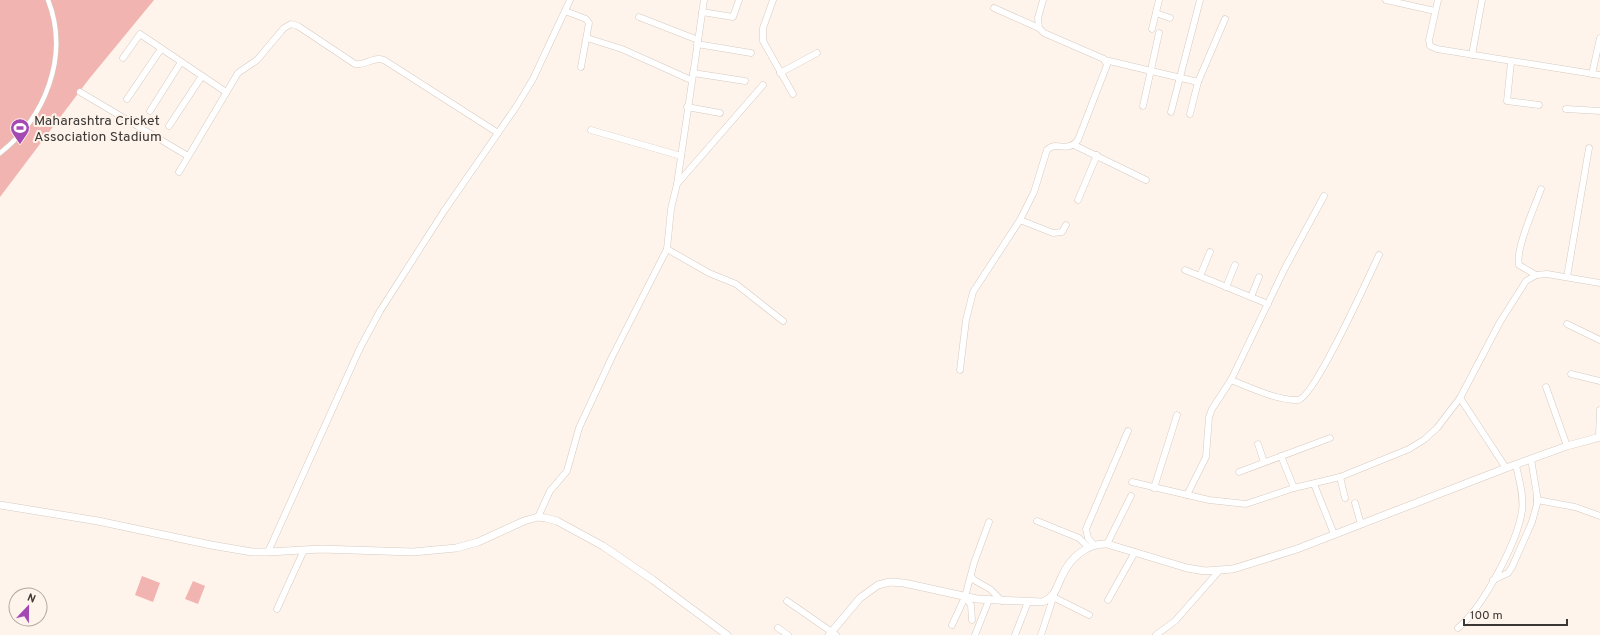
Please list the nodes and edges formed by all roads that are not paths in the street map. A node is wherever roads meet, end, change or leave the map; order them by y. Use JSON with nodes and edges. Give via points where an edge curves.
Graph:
{"nodes":[{"id":1,"x":48,"y":0,"type":"edge"},
{"id":2,"x":570,"y":0,"type":"edge"},
{"id":3,"x":704,"y":0,"type":"edge"},
{"id":4,"x":739,"y":0,"type":"edge"},
{"id":5,"x":773,"y":0,"type":"edge"},
{"id":6,"x":1043,"y":0,"type":"edge"},
{"id":7,"x":1159,"y":0,"type":"edge"},
{"id":8,"x":1200,"y":0,"type":"edge"},
{"id":9,"x":1386,"y":0,"type":"edge"},
{"id":10,"x":1438,"y":0,"type":"edge"},
{"id":11,"x":1482,"y":0,"type":"edge"},
{"id":12,"x":994,"y":8,"type":"dead end"},
{"id":13,"x":565,"y":11,"type":"junction"},
{"id":14,"x":1435,"y":11,"type":"junction"},
{"id":15,"x":702,"y":12,"type":"junction"},
{"id":16,"x":1156,"y":13,"type":"junction"},
{"id":17,"x":640,"y":17,"type":"dead end"},
{"id":18,"x":1170,"y":18,"type":"dead end"},
{"id":19,"x":1225,"y":19,"type":"dead end"},
{"id":20,"x":1039,"y":28,"type":"junction"},
{"id":21,"x":1152,"y":29,"type":"dead end"},
{"id":22,"x":1159,"y":33,"type":"dead end"},
{"id":23,"x":587,"y":38,"type":"junction"},
{"id":24,"x":1600,"y":38,"type":"edge"},
{"id":25,"x":698,"y":42,"type":"junction"},
{"id":26,"x":161,"y":49,"type":"junction"},
{"id":27,"x":751,"y":52,"type":"dead end"},
{"id":28,"x":817,"y":53,"type":"dead end"},
{"id":29,"x":1472,"y":55,"type":"junction"},
{"id":30,"x":123,"y":58,"type":"dead end"},
{"id":31,"x":1105,"y":60,"type":"junction"},
{"id":32,"x":181,"y":62,"type":"junction"},
{"id":33,"x":1510,"y":62,"type":"junction"},
{"id":34,"x":581,"y":67,"type":"dead end"},
{"id":35,"x":1151,"y":71,"type":"junction"},
{"id":36,"x":693,"y":73,"type":"junction"},
{"id":37,"x":780,"y":73,"type":"junction"},
{"id":38,"x":1592,"y":74,"type":"junction"},
{"id":39,"x":1600,"y":75,"type":"edge"},
{"id":40,"x":202,"y":76,"type":"junction"},
{"id":41,"x":1180,"y":78,"type":"junction"},
{"id":42,"x":691,"y":80,"type":"junction"},
{"id":43,"x":745,"y":81,"type":"dead end"},
{"id":44,"x":1198,"y":82,"type":"junction"},
{"id":45,"x":763,"y":84,"type":"dead end"},
{"id":46,"x":80,"y":92,"type":"dead end"},
{"id":47,"x":226,"y":92,"type":"junction"},
{"id":48,"x":793,"y":94,"type":"dead end"},
{"id":49,"x":127,"y":99,"type":"dead end"},
{"id":50,"x":1539,"y":105,"type":"dead end"},
{"id":51,"x":1143,"y":106,"type":"dead end"},
{"id":52,"x":688,"y":108,"type":"junction"},
{"id":53,"x":1566,"y":109,"type":"dead end"},
{"id":54,"x":150,"y":111,"type":"dead end"},
{"id":55,"x":1600,"y":111,"type":"edge"},
{"id":56,"x":1171,"y":112,"type":"dead end"},
{"id":57,"x":720,"y":113,"type":"dead end"},
{"id":58,"x":1190,"y":114,"type":"dead end"},
{"id":59,"x":169,"y":126,"type":"dead end"},
{"id":60,"x":591,"y":130,"type":"dead end"},
{"id":61,"x":498,"y":133,"type":"junction"},
{"id":62,"x":1074,"y":145,"type":"junction"},
{"id":63,"x":1589,"y":148,"type":"dead end"},
{"id":64,"x":0,"y":153,"type":"edge"},
{"id":65,"x":1097,"y":155,"type":"junction"},
{"id":66,"x":188,"y":156,"type":"junction"},
{"id":67,"x":680,"y":156,"type":"junction"},
{"id":68,"x":179,"y":172,"type":"dead end"},
{"id":69,"x":1146,"y":180,"type":"dead end"},
{"id":70,"x":676,"y":184,"type":"junction"},
{"id":71,"x":1541,"y":189,"type":"dead end"},
{"id":72,"x":1324,"y":196,"type":"dead end"},
{"id":73,"x":1078,"y":200,"type":"dead end"},
{"id":74,"x":1020,"y":220,"type":"junction"},
{"id":75,"x":1066,"y":225,"type":"dead end"},
{"id":76,"x":667,"y":249,"type":"junction"},
{"id":77,"x":1210,"y":252,"type":"dead end"},
{"id":78,"x":1379,"y":255,"type":"dead end"},
{"id":79,"x":1235,"y":265,"type":"dead end"},
{"id":80,"x":1185,"y":270,"type":"dead end"},
{"id":81,"x":1536,"y":275,"type":"junction"},
{"id":82,"x":1200,"y":276,"type":"junction"},
{"id":83,"x":1260,"y":277,"type":"dead end"},
{"id":84,"x":1567,"y":278,"type":"junction"},
{"id":85,"x":1600,"y":283,"type":"edge"},
{"id":86,"x":1226,"y":287,"type":"junction"},
{"id":87,"x":1251,"y":297,"type":"junction"},
{"id":88,"x":1268,"y":304,"type":"junction"},
{"id":89,"x":784,"y":321,"type":"dead end"},
{"id":90,"x":1567,"y":324,"type":"dead end"},
{"id":91,"x":1600,"y":340,"type":"edge"},
{"id":92,"x":960,"y":370,"type":"dead end"},
{"id":93,"x":1571,"y":374,"type":"dead end"},
{"id":94,"x":1231,"y":380,"type":"junction"},
{"id":95,"x":1600,"y":381,"type":"edge"},
{"id":96,"x":1546,"y":387,"type":"dead end"},
{"id":97,"x":1460,"y":398,"type":"junction"},
{"id":98,"x":1600,"y":410,"type":"edge"},
{"id":99,"x":1177,"y":415,"type":"dead end"},
{"id":100,"x":1128,"y":431,"type":"dead end"},
{"id":101,"x":1600,"y":437,"type":"edge"},
{"id":102,"x":1330,"y":438,"type":"dead end"},
{"id":103,"x":1258,"y":444,"type":"dead end"},
{"id":104,"x":1567,"y":446,"type":"junction"},
{"id":105,"x":1281,"y":456,"type":"junction"},
{"id":106,"x":1532,"y":459,"type":"junction"},
{"id":107,"x":1264,"y":462,"type":"junction"},
{"id":108,"x":1516,"y":465,"type":"junction"},
{"id":109,"x":1506,"y":468,"type":"junction"},
{"id":110,"x":1239,"y":472,"type":"dead end"},
{"id":111,"x":1340,"y":477,"type":"junction"},
{"id":112,"x":1132,"y":482,"type":"dead end"},
{"id":113,"x":1314,"y":484,"type":"junction"},
{"id":114,"x":1154,"y":488,"type":"junction"},
{"id":115,"x":1294,"y":488,"type":"junction"},
{"id":116,"x":1187,"y":495,"type":"junction"},
{"id":117,"x":1131,"y":496,"type":"dead end"},
{"id":118,"x":1345,"y":498,"type":"dead end"},
{"id":119,"x":1537,"y":500,"type":"junction"},
{"id":120,"x":1355,"y":503,"type":"dead end"},
{"id":121,"x":0,"y":505,"type":"edge"},
{"id":122,"x":1600,"y":516,"type":"edge"},
{"id":123,"x":538,"y":517,"type":"junction"},
{"id":124,"x":1037,"y":521,"type":"dead end"},
{"id":125,"x":989,"y":522,"type":"dead end"},
{"id":126,"x":1361,"y":524,"type":"junction"},
{"id":127,"x":1334,"y":534,"type":"junction"},
{"id":128,"x":1107,"y":544,"type":"junction"},
{"id":129,"x":1091,"y":546,"type":"junction"},
{"id":130,"x":304,"y":550,"type":"junction"},
{"id":131,"x":268,"y":552,"type":"junction"},
{"id":132,"x":1135,"y":552,"type":"junction"},
{"id":133,"x":1219,"y":571,"type":"junction"},
{"id":134,"x":971,"y":576,"type":"junction"},
{"id":135,"x":1493,"y":580,"type":"junction"},
{"id":136,"x":1054,"y":596,"type":"junction"},
{"id":137,"x":966,"y":597,"type":"junction"},
{"id":138,"x":989,"y":600,"type":"junction"},
{"id":139,"x":1002,"y":600,"type":"junction"},
{"id":140,"x":1108,"y":600,"type":"dead end"},
{"id":141,"x":788,"y":601,"type":"dead end"},
{"id":142,"x":1028,"y":602,"type":"junction"},
{"id":143,"x":277,"y":609,"type":"dead end"},
{"id":144,"x":1089,"y":616,"type":"dead end"},
{"id":145,"x":972,"y":620,"type":"dead end"},
{"id":146,"x":952,"y":625,"type":"dead end"},
{"id":147,"x":778,"y":628,"type":"dead end"},
{"id":148,"x":1458,"y":628,"type":"dead end"},
{"id":149,"x":832,"y":634,"type":"edge"},
{"id":150,"x":727,"y":635,"type":"edge"},
{"id":151,"x":788,"y":635,"type":"edge"},
{"id":152,"x":976,"y":635,"type":"edge"},
{"id":153,"x":1015,"y":635,"type":"edge"},
{"id":154,"x":1041,"y":635,"type":"edge"},
{"id":155,"x":1156,"y":635,"type":"edge"}],
"edges":[{"from":1,"to":64,"type":"street","via":[[52,8],[56,37],[54,66],[47,93],[33,119],[15,141]]},
{"from":2,"to":13,"type":"street"},
{"from":3,"to":15,"type":"street"},
{"from":4,"to":15,"type":"street","via":[[733,17]]},
{"from":5,"to":37,"type":"street","via":[[762,36]]},
{"from":6,"to":20,"type":"street","via":[[1038,18]]},
{"from":7,"to":16,"type":"street"},
{"from":8,"to":41,"type":"street"},
{"from":9,"to":14,"type":"street"},
{"from":10,"to":14,"type":"street"},
{"from":11,"to":29,"type":"street"},
{"from":12,"to":20,"type":"street"},
{"from":13,"to":23,"type":"street","via":[[586,19],[589,23]]},
{"from":13,"to":61,"type":"street","via":[[533,79]]},
{"from":14,"to":29,"type":"street","via":[[1430,46]]},
{"from":15,"to":25,"type":"street"},
{"from":16,"to":18,"type":"street"},
{"from":16,"to":21,"type":"street"},
{"from":17,"to":25,"type":"street"},
{"from":19,"to":44,"type":"street"},
{"from":20,"to":31,"type":"street","via":[[1044,33]]},
{"from":22,"to":35,"type":"street"},
{"from":23,"to":34,"type":"street"},
{"from":23,"to":42,"type":"street","via":[[622,49]]},
{"from":24,"to":38,"type":"street"},
{"from":25,"to":27,"type":"street"},
{"from":25,"to":36,"type":"street"},
{"from":26,"to":30,"type":"street","via":[[140,34]]},
{"from":26,"to":32,"type":"street"},
{"from":26,"to":49,"type":"street"},
{"from":28,"to":37,"type":"street"},
{"from":29,"to":33,"type":"street"},
{"from":31,"to":35,"type":"street"},
{"from":31,"to":62,"type":"street","via":[[1107,65]]},
{"from":32,"to":40,"type":"street"},
{"from":32,"to":54,"type":"street"},
{"from":33,"to":38,"type":"street"},
{"from":33,"to":50,"type":"street","via":[[1507,101]]},
{"from":35,"to":41,"type":"street"},
{"from":35,"to":51,"type":"street"},
{"from":36,"to":42,"type":"street"},
{"from":36,"to":43,"type":"street"},
{"from":37,"to":48,"type":"street"},
{"from":38,"to":39,"type":"street"},
{"from":40,"to":47,"type":"street"},
{"from":40,"to":59,"type":"street"},
{"from":41,"to":44,"type":"street"},
{"from":41,"to":56,"type":"street"},
{"from":42,"to":52,"type":"street"},
{"from":44,"to":58,"type":"street"},
{"from":45,"to":70,"type":"street"},
{"from":46,"to":66,"type":"street"},
{"from":47,"to":61,"type":"street","via":[[238,74],[257,60],[288,24],[294,24],[355,64],[360,65],[376,58],[384,60]]},
{"from":47,"to":66,"type":"street"},
{"from":52,"to":57,"type":"street"},
{"from":52,"to":67,"type":"street"},
{"from":53,"to":55,"type":"street"},
{"from":60,"to":67,"type":"street"},
{"from":61,"to":131,"type":"street","via":[[444,210],[380,311],[360,348]]},
{"from":62,"to":65,"type":"street"},
{"from":62,"to":74,"type":"street","via":[[1067,148],[1050,147],[1047,150],[1034,192]]},
{"from":63,"to":84,"type":"street"},
{"from":65,"to":69,"type":"street"},
{"from":65,"to":73,"type":"street"},
{"from":66,"to":68,"type":"street"},
{"from":67,"to":70,"type":"street"},
{"from":70,"to":76,"type":"street"},
{"from":71,"to":81,"type":"street","via":[[1518,260],[1519,265]]},
{"from":72,"to":88,"type":"street"},
{"from":74,"to":75,"type":"street","via":[[1053,233],[1062,232]]},
{"from":74,"to":92,"type":"street","via":[[972,292]]},
{"from":76,"to":89,"type":"street","via":[[708,273],[736,284]]},
{"from":76,"to":123,"type":"street","via":[[579,428],[567,471],[550,491]]},
{"from":77,"to":82,"type":"street"},
{"from":78,"to":94,"type":"street","via":[[1321,372],[1304,397],[1298,400],[1278,396]]},
{"from":79,"to":86,"type":"street"},
{"from":80,"to":82,"type":"street"},
{"from":81,"to":84,"type":"street","via":[[1547,274]]},
{"from":81,"to":97,"type":"street","via":[[1526,281],[1516,296]]},
{"from":82,"to":86,"type":"street"},
{"from":83,"to":87,"type":"street"},
{"from":84,"to":85,"type":"street"},
{"from":86,"to":87,"type":"street"},
{"from":87,"to":88,"type":"street"},
{"from":88,"to":94,"type":"street"},
{"from":90,"to":91,"type":"street"},
{"from":93,"to":95,"type":"street"},
{"from":94,"to":116,"type":"street","via":[[1212,409],[1208,422],[1206,457]]},
{"from":96,"to":104,"type":"street"},
{"from":97,"to":109,"type":"street"},
{"from":97,"to":111,"type":"street","via":[[1425,439]]},
{"from":98,"to":101,"type":"street"},
{"from":99,"to":114,"type":"street"},
{"from":100,"to":129,"type":"street","via":[[1086,529]]},
{"from":101,"to":104,"type":"street"},
{"from":102,"to":105,"type":"street"},
{"from":103,"to":107,"type":"street"},
{"from":104,"to":106,"type":"street"},
{"from":105,"to":107,"type":"street"},
{"from":105,"to":115,"type":"street"},
{"from":106,"to":108,"type":"street"},
{"from":106,"to":119,"type":"street"},
{"from":107,"to":110,"type":"street"},
{"from":108,"to":109,"type":"street"},
{"from":108,"to":135,"type":"street","via":[[1522,510],[1511,542]]},
{"from":109,"to":126,"type":"street"},
{"from":111,"to":113,"type":"street"},
{"from":111,"to":118,"type":"street"},
{"from":112,"to":114,"type":"street"},
{"from":113,"to":115,"type":"street"},
{"from":113,"to":127,"type":"street"},
{"from":114,"to":116,"type":"street"},
{"from":115,"to":116,"type":"street","via":[[1246,504]]},
{"from":117,"to":128,"type":"street"},
{"from":119,"to":122,"type":"street","via":[[1575,507]]},
{"from":119,"to":135,"type":"street","via":[[1532,522],[1512,567],[1503,576]]},
{"from":120,"to":126,"type":"street"},
{"from":121,"to":131,"type":"street","via":[[98,521],[211,545]]},
{"from":123,"to":130,"type":"street","via":[[514,524],[478,542],[456,548],[414,552]]},
{"from":123,"to":150,"type":"street","via":[[557,521],[603,546]]},
{"from":124,"to":129,"type":"street","via":[[1079,538]]},
{"from":125,"to":134,"type":"street"},
{"from":126,"to":127,"type":"street"},
{"from":127,"to":133,"type":"street","via":[[1269,559]]},
{"from":128,"to":129,"type":"street"},
{"from":128,"to":132,"type":"street"},
{"from":129,"to":136,"type":"street","via":[[1067,567]]},
{"from":130,"to":131,"type":"street"},
{"from":130,"to":143,"type":"street"},
{"from":132,"to":133,"type":"street","via":[[1187,568]]},
{"from":132,"to":140,"type":"street"},
{"from":133,"to":155,"type":"street","via":[[1175,621]]},
{"from":134,"to":137,"type":"street"},
{"from":134,"to":139,"type":"street"},
{"from":135,"to":148,"type":"street","via":[[1472,614]]},
{"from":136,"to":142,"type":"street","via":[[1042,602]]},
{"from":136,"to":144,"type":"street"},
{"from":136,"to":154,"type":"street"},
{"from":137,"to":138,"type":"street"},
{"from":137,"to":145,"type":"street","via":[[971,605]]},
{"from":137,"to":146,"type":"street"},
{"from":137,"to":149,"type":"street","via":[[904,582],[878,584],[860,598]]},
{"from":138,"to":139,"type":"street"},
{"from":138,"to":152,"type":"street"},
{"from":139,"to":142,"type":"street"},
{"from":141,"to":149,"type":"street"},
{"from":142,"to":153,"type":"street"},
{"from":147,"to":151,"type":"street"}]}
